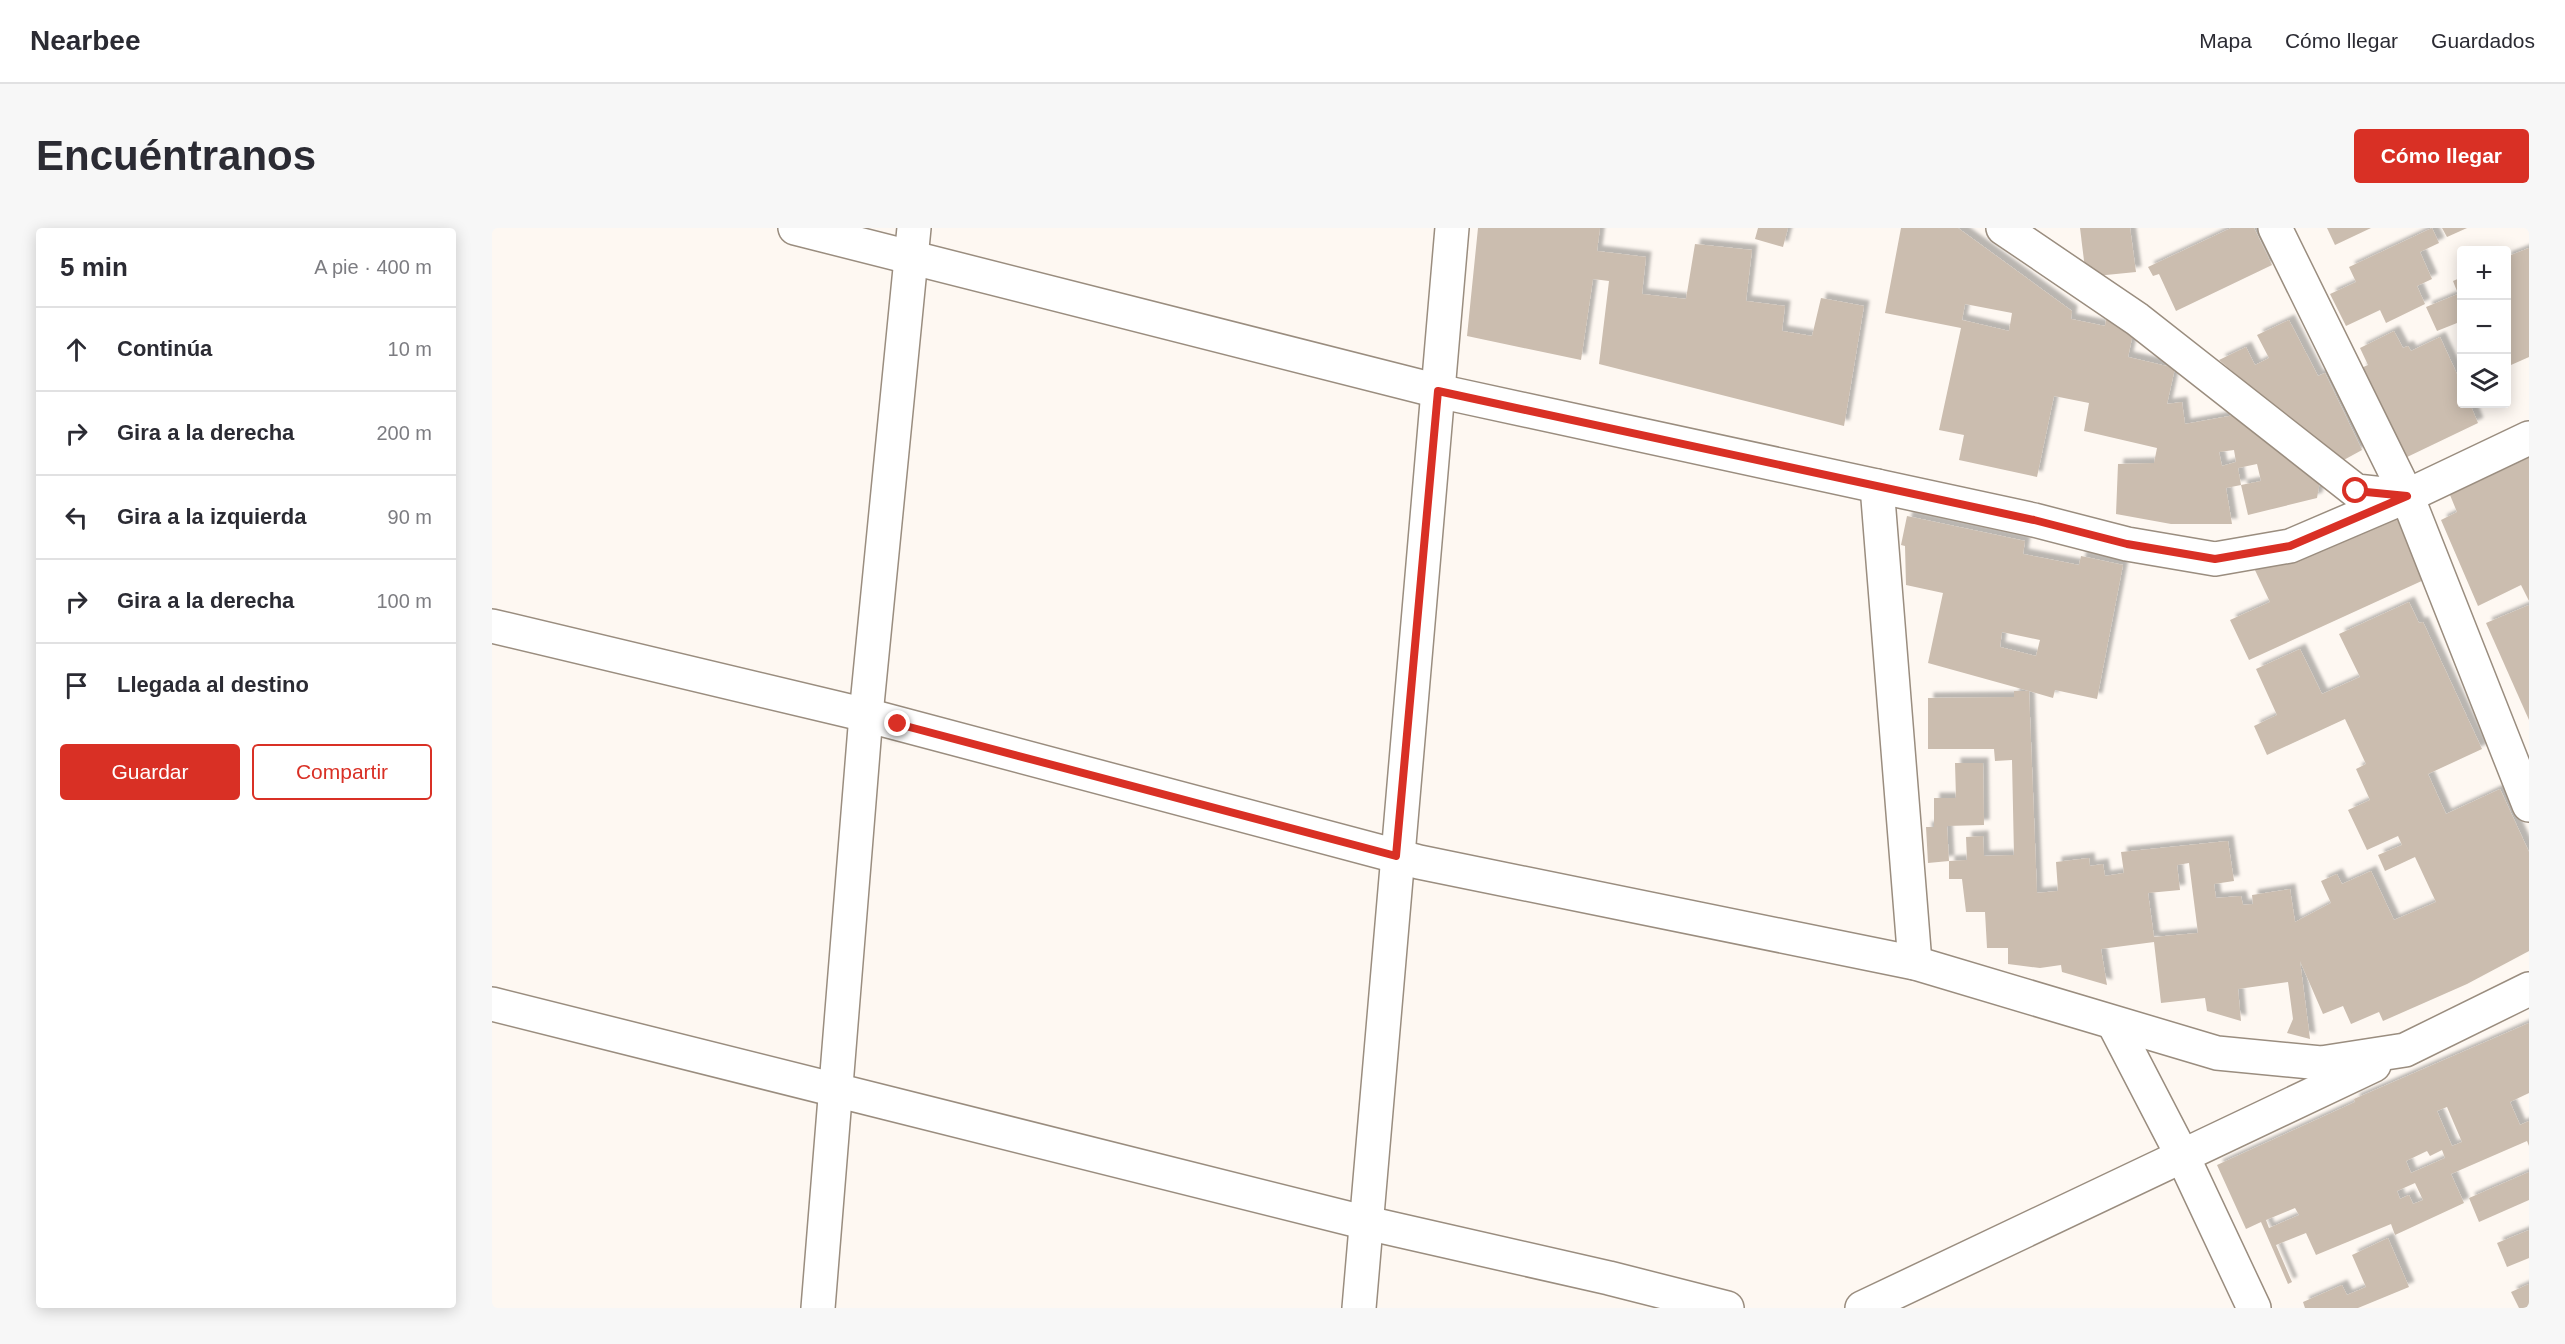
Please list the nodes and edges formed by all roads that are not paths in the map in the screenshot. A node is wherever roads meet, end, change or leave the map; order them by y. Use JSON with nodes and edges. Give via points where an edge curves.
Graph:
{"nodes":[{"id":1,"x":795,"y":228,"type":"edge"},
{"id":2,"x":1452,"y":228,"type":"edge"},
{"id":3,"x":2003,"y":228,"type":"edge"},
{"id":4,"x":2276,"y":228,"type":"edge"},
{"id":5,"x":913,"y":243,"type":"edge"},
{"id":6,"x":1438,"y":391,"type":"junction"},
{"id":7,"x":2529,"y":438,"type":"edge"},
{"id":8,"x":1877,"y":486,"type":"junction"},
{"id":9,"x":2407,"y":496,"type":"junction"},
{"id":10,"x":492,"y":626,"type":"edge"},
{"id":11,"x":866,"y":715,"type":"junction"},
{"id":12,"x":2529,"y":805,"type":"edge"},
{"id":13,"x":1396,"y":856,"type":"junction"},
{"id":14,"x":1915,"y":963,"type":"junction"},
{"id":15,"x":2529,"y":989,"type":"edge"},
{"id":16,"x":492,"y":1004,"type":"edge"},
{"id":17,"x":2114,"y":1024,"type":"junction"},
{"id":18,"x":2405,"y":1050,"type":"junction"},
{"id":19,"x":835,"y":1088,"type":"junction"},
{"id":20,"x":2183,"y":1156,"type":"junction"},
{"id":21,"x":1367,"y":1223,"type":"junction"},
{"id":22,"x":818,"y":1308,"type":"edge"},
{"id":23,"x":1359,"y":1308,"type":"edge"},
{"id":24,"x":1727,"y":1308,"type":"edge"},
{"id":25,"x":1862,"y":1308,"type":"edge"},
{"id":26,"x":2254,"y":1308,"type":"edge"}],
"edges":[{"from":1,"to":5,"type":"street"},
{"from":2,"to":6,"type":"street"},
{"from":3,"to":9,"type":"street","via":[[2137,319],[2356,491]]},
{"from":4,"to":9,"type":"street"},
{"from":5,"to":6,"type":"street"},
{"from":5,"to":11,"type":"street"},
{"from":6,"to":8,"type":"street"},
{"from":6,"to":13,"type":"street"},
{"from":7,"to":9,"type":"street"},
{"from":8,"to":9,"type":"street","via":[[2127,544],[2215,559],[2290,546]]},
{"from":8,"to":14,"type":"street"},
{"from":9,"to":12,"type":"street"},
{"from":10,"to":11,"type":"street"},
{"from":11,"to":13,"type":"street"},
{"from":11,"to":19,"type":"street"},
{"from":13,"to":14,"type":"street"},
{"from":13,"to":21,"type":"street"},
{"from":14,"to":17,"type":"street"},
{"from":15,"to":18,"type":"street"},
{"from":16,"to":19,"type":"street"},
{"from":17,"to":18,"type":"street","via":[[2217,1053],[2321,1063]]},
{"from":17,"to":20,"type":"street"},
{"from":18,"to":20,"type":"street"},
{"from":19,"to":21,"type":"street"},
{"from":19,"to":22,"type":"street"},
{"from":20,"to":25,"type":"street"},
{"from":20,"to":26,"type":"street"},
{"from":21,"to":23,"type":"street"},
{"from":21,"to":24,"type":"street"}]}
